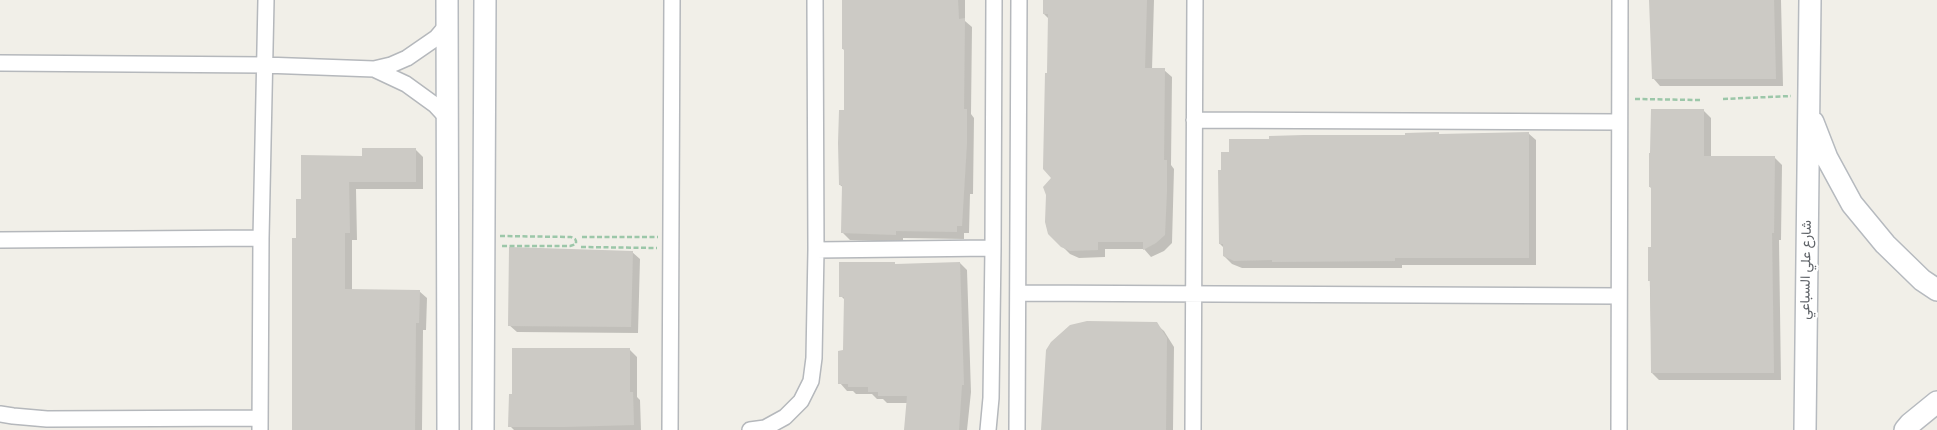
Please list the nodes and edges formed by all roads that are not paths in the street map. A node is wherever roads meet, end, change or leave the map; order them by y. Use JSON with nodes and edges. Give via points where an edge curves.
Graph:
{"nodes":[{"id":1,"x":266,"y":0,"type":"edge"},
{"id":2,"x":447,"y":0,"type":"edge"},
{"id":3,"x":485,"y":0,"type":"edge"},
{"id":4,"x":672,"y":0,"type":"edge"},
{"id":5,"x":815,"y":0,"type":"edge"},
{"id":6,"x":994,"y":0,"type":"edge"},
{"id":7,"x":1019,"y":0,"type":"edge"},
{"id":8,"x":1195,"y":0,"type":"edge"},
{"id":9,"x":1620,"y":0,"type":"edge"},
{"id":10,"x":1810,"y":0,"type":"edge"},
{"id":11,"x":447,"y":25,"type":"junction"},
{"id":12,"x":0,"y":63,"type":"edge"},
{"id":13,"x":264,"y":66,"type":"junction"},
{"id":14,"x":374,"y":69,"type":"junction"},
{"id":15,"x":1808,"y":103,"type":"junction"},
{"id":16,"x":447,"y":118,"type":"junction"},
{"id":17,"x":1194,"y":120,"type":"junction"},
{"id":18,"x":1619,"y":122,"type":"junction"},
{"id":19,"x":261,"y":238,"type":"junction"},
{"id":20,"x":0,"y":240,"type":"edge"},
{"id":21,"x":993,"y":248,"type":"junction"},
{"id":22,"x":816,"y":250,"type":"junction"},
{"id":23,"x":1937,"y":290,"type":"edge"},
{"id":24,"x":1018,"y":293,"type":"junction"},
{"id":25,"x":1194,"y":294,"type":"junction"},
{"id":26,"x":1619,"y":296,"type":"junction"},
{"id":27,"x":1937,"y":402,"type":"edge"},
{"id":28,"x":0,"y":414,"type":"edge"},
{"id":29,"x":260,"y":424,"type":"edge"},
{"id":30,"x":1802,"y":427,"type":"edge"},
{"id":31,"x":448,"y":430,"type":"edge"},
{"id":32,"x":483,"y":430,"type":"edge"},
{"id":33,"x":670,"y":430,"type":"edge"},
{"id":34,"x":750,"y":430,"type":"edge"},
{"id":35,"x":988,"y":430,"type":"edge"},
{"id":36,"x":1017,"y":430,"type":"edge"},
{"id":37,"x":1193,"y":430,"type":"edge"},
{"id":38,"x":1619,"y":430,"type":"edge"},
{"id":39,"x":1905,"y":430,"type":"edge"}],
"edges":[{"from":1,"to":13,"type":"street"},
{"from":2,"to":11,"type":"street"},
{"from":3,"to":32,"type":"street"},
{"from":4,"to":33,"type":"street"},
{"from":5,"to":22,"type":"street"},
{"from":6,"to":21,"type":"street"},
{"from":7,"to":24,"type":"street"},
{"from":8,"to":17,"type":"street"},
{"from":9,"to":18,"type":"street"},
{"from":10,"to":15,"type":"street","name":"شارع علي السباعي"},
{"from":11,"to":14,"type":"street","via":[[429,44],[407,58]]},
{"from":11,"to":16,"type":"street"},
{"from":12,"to":13,"type":"street"},
{"from":13,"to":14,"type":"street"},
{"from":13,"to":19,"type":"street"},
{"from":14,"to":16,"type":"street","via":[[406,84]]},
{"from":15,"to":23,"type":"street","via":[[1827,158],[1852,204],[1885,244]]},
{"from":15,"to":30,"type":"street","name":"شارع علي السباعي"},
{"from":16,"to":31,"type":"street"},
{"from":17,"to":18,"type":"street"},
{"from":17,"to":25,"type":"street"},
{"from":18,"to":26,"type":"street"},
{"from":19,"to":20,"type":"street"},
{"from":19,"to":29,"type":"street"},
{"from":21,"to":22,"type":"street"},
{"from":21,"to":35,"type":"street"},
{"from":22,"to":34,"type":"street","via":[[811,380],[801,401],[785,417],[765,428]]},
{"from":24,"to":25,"type":"street"},
{"from":24,"to":36,"type":"street"},
{"from":25,"to":26,"type":"street"},
{"from":25,"to":37,"type":"street"},
{"from":26,"to":38,"type":"street"},
{"from":27,"to":39,"type":"street"},
{"from":28,"to":29,"type":"street","via":[[47,419]]}]}
